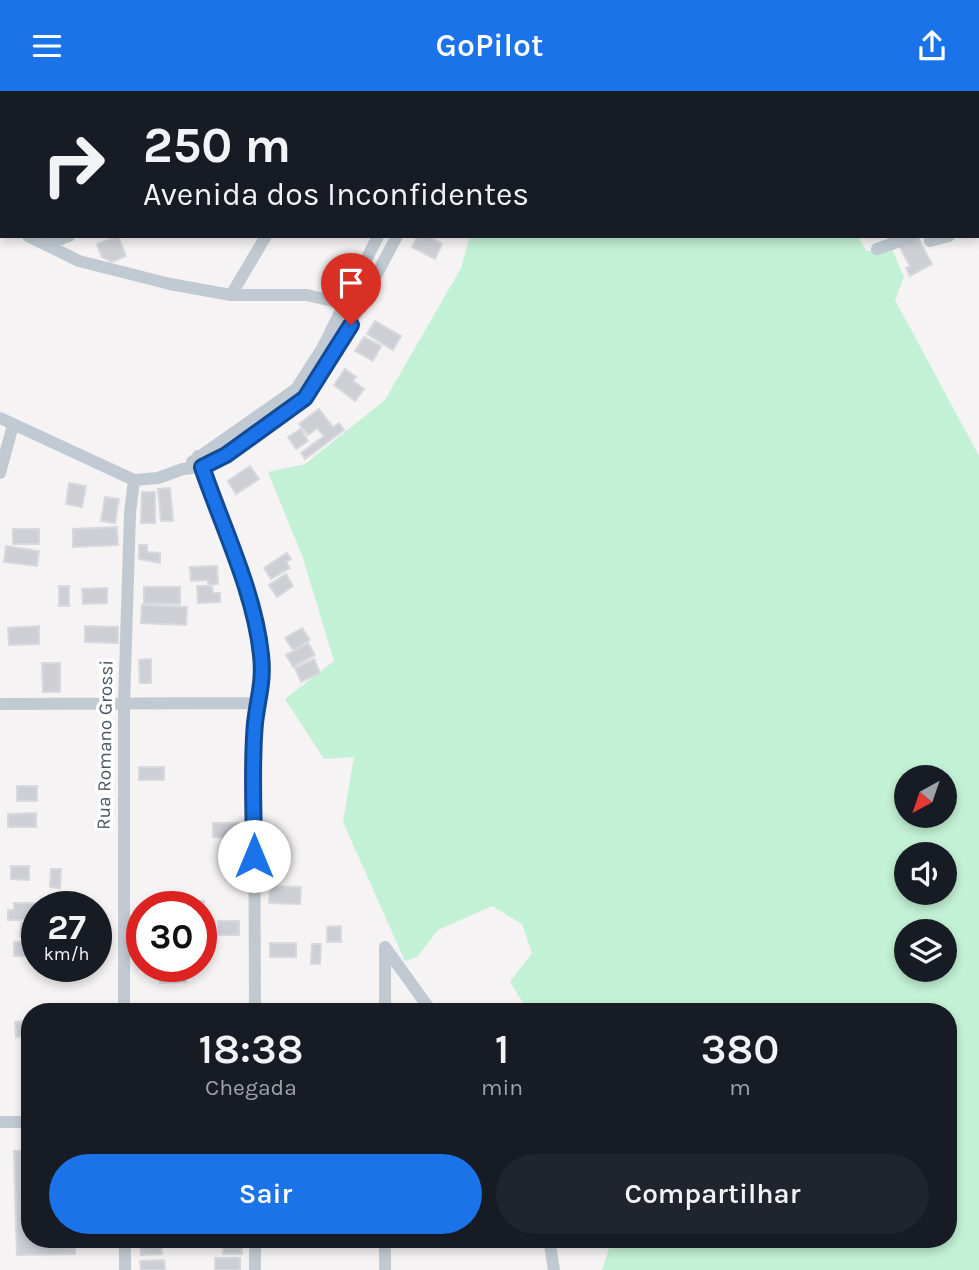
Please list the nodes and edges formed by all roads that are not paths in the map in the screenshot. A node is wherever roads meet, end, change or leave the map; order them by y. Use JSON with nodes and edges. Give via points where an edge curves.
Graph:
{"nodes":[{"id":1,"x":32,"y":238,"type":"edge"},
{"id":2,"x":64,"y":238,"type":"edge"},
{"id":3,"x":265,"y":238,"type":"edge"},
{"id":4,"x":378,"y":238,"type":"edge"},
{"id":5,"x":396,"y":238,"type":"edge"},
{"id":6,"x":908,"y":238,"type":"edge"},
{"id":7,"x":941,"y":238,"type":"edge"},
{"id":8,"x":930,"y":241,"type":"dead end"},
{"id":9,"x":46,"y":245,"type":"junction"},
{"id":10,"x":877,"y":249,"type":"dead end"},
{"id":11,"x":231,"y":295,"type":"junction"},
{"id":12,"x":345,"y":303,"type":"junction"},
{"id":13,"x":361,"y":308,"type":"junction"},
{"id":14,"x":0,"y":418,"type":"edge"},
{"id":15,"x":13,"y":425,"type":"junction"},
{"id":16,"x":200,"y":462,"type":"junction"},
{"id":17,"x":0,"y":473,"type":"edge"},
{"id":18,"x":134,"y":480,"type":"junction"},
{"id":19,"x":258,"y":703,"type":"junction"},
{"id":20,"x":124,"y":704,"type":"junction"},
{"id":21,"x":0,"y":705,"type":"edge"},
{"id":22,"x":124,"y":1003,"type":"edge"},
{"id":23,"x":255,"y":1003,"type":"edge"},
{"id":24,"x":385,"y":1003,"type":"edge"},
{"id":25,"x":425,"y":1003,"type":"edge"},
{"id":26,"x":0,"y":1122,"type":"edge"},
{"id":27,"x":21,"y":1122,"type":"edge"},
{"id":28,"x":125,"y":1248,"type":"edge"},
{"id":29,"x":255,"y":1248,"type":"edge"},
{"id":30,"x":385,"y":1248,"type":"edge"},
{"id":31,"x":550,"y":1248,"type":"edge"},
{"id":32,"x":125,"y":1270,"type":"edge"},
{"id":33,"x":255,"y":1270,"type":"edge"},
{"id":34,"x":385,"y":1270,"type":"edge"},
{"id":35,"x":554,"y":1270,"type":"edge"}],
"edges":[{"from":1,"to":9,"type":"street"},
{"from":2,"to":9,"type":"street"},
{"from":3,"to":11,"type":"street"},
{"from":4,"to":12,"type":"street"},
{"from":5,"to":13,"type":"street"},
{"from":6,"to":10,"type":"street"},
{"from":7,"to":8,"type":"street"},
{"from":9,"to":11,"type":"street","via":[[113,271]]},
{"from":11,"to":12,"type":"street","via":[[306,295]]},
{"from":12,"to":13,"type":"street"},
{"from":12,"to":16,"type":"street","via":[[296,389]]},
{"from":13,"to":16,"type":"street","via":[[305,398],[234,450]]},
{"from":14,"to":15,"type":"street"},
{"from":15,"to":17,"type":"street"},
{"from":15,"to":18,"type":"street"},
{"from":16,"to":18,"type":"street","via":[[158,478]]},
{"from":16,"to":19,"type":"street","via":[[258,630],[264,682]]},
{"from":18,"to":20,"type":"street","name":"Rua Romano Grossi"},
{"from":19,"to":20,"type":"street"},
{"from":19,"to":23,"type":"street"},
{"from":20,"to":21,"type":"street"},
{"from":20,"to":22,"type":"street","name":"Rua Romano Grossi"},
{"from":24,"to":25,"type":"street","via":[[385,947]]},
{"from":26,"to":27,"type":"street"},
{"from":28,"to":32,"type":"street"},
{"from":29,"to":33,"type":"street"},
{"from":30,"to":34,"type":"street"},
{"from":31,"to":35,"type":"street"}]}
